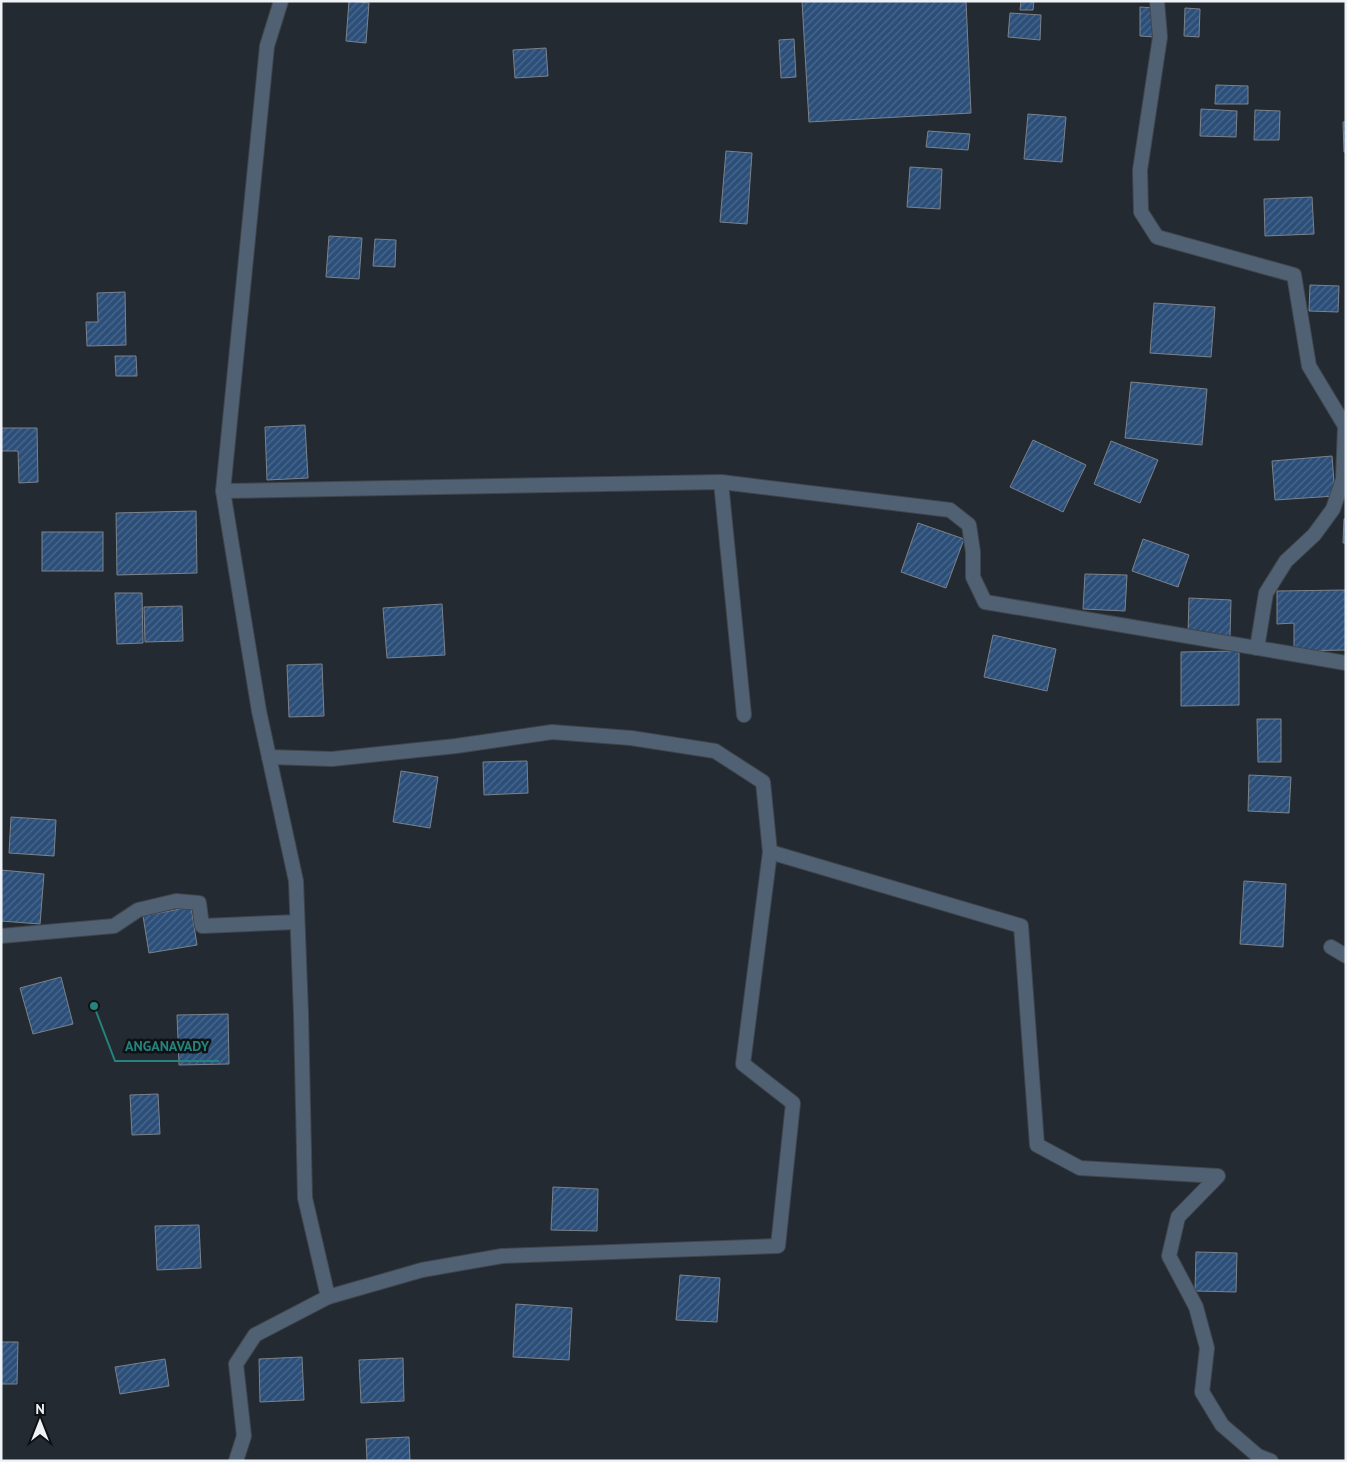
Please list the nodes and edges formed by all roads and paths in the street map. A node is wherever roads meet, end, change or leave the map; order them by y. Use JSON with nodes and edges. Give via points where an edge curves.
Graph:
{"nodes":[{"id":1,"x":281,"y":1,"type":"edge"},
{"id":2,"x":1157,"y":1,"type":"edge"},
{"id":3,"x":721,"y":482,"type":"junction"},
{"id":4,"x":223,"y":491,"type":"junction"},
{"id":5,"x":1257,"y":648,"type":"junction"},
{"id":6,"x":1346,"y":663,"type":"edge"},
{"id":7,"x":744,"y":715,"type":"dead end"},
{"id":8,"x":269,"y":757,"type":"junction"},
{"id":9,"x":770,"y":852,"type":"junction"},
{"id":10,"x":297,"y":922,"type":"junction"},
{"id":11,"x":1,"y":936,"type":"edge"},
{"id":12,"x":1331,"y":947,"type":"dead end"},
{"id":13,"x":1346,"y":956,"type":"edge"},
{"id":14,"x":328,"y":1298,"type":"junction"},
{"id":15,"x":236,"y":1461,"type":"edge"},
{"id":16,"x":1271,"y":1461,"type":"edge"}],
"edges":[{"from":1,"to":4,"type":"street","via":[[268,46]]},
{"from":2,"to":5,"type":"street","via":[[1160,37],[1140,170],[1141,212],[1157,237],[1294,275],[1309,366],[1345,426],[1343,479],[1333,509],[1314,535],[1286,561],[1266,593]]},
{"from":3,"to":4,"type":"street"},
{"from":3,"to":5,"type":"street","via":[[950,510],[969,525],[973,577],[985,602]]},
{"from":3,"to":7,"type":"street"},
{"from":4,"to":8,"type":"street"},
{"from":5,"to":6,"type":"street"},
{"from":8,"to":9,"type":"street","via":[[332,759],[552,732],[631,738],[715,751],[763,782]]},
{"from":8,"to":10,"type":"street","via":[[296,881]]},
{"from":9,"to":14,"type":"street","via":[[744,1064],[793,1103],[778,1246],[502,1256],[422,1270]]},
{"from":9,"to":16,"type":"street","via":[[1021,926],[1036,1145],[1080,1168],[1218,1176],[1178,1217],[1169,1256],[1196,1307],[1207,1348],[1202,1392],[1222,1425],[1258,1456]]},
{"from":10,"to":11,"type":"street","via":[[202,926],[199,903],[176,901],[138,910],[114,926]]},
{"from":10,"to":14,"type":"street","via":[[305,1198]]},
{"from":12,"to":13,"type":"street"},
{"from":14,"to":15,"type":"street","via":[[255,1335],[236,1364],[244,1436]]}]}
